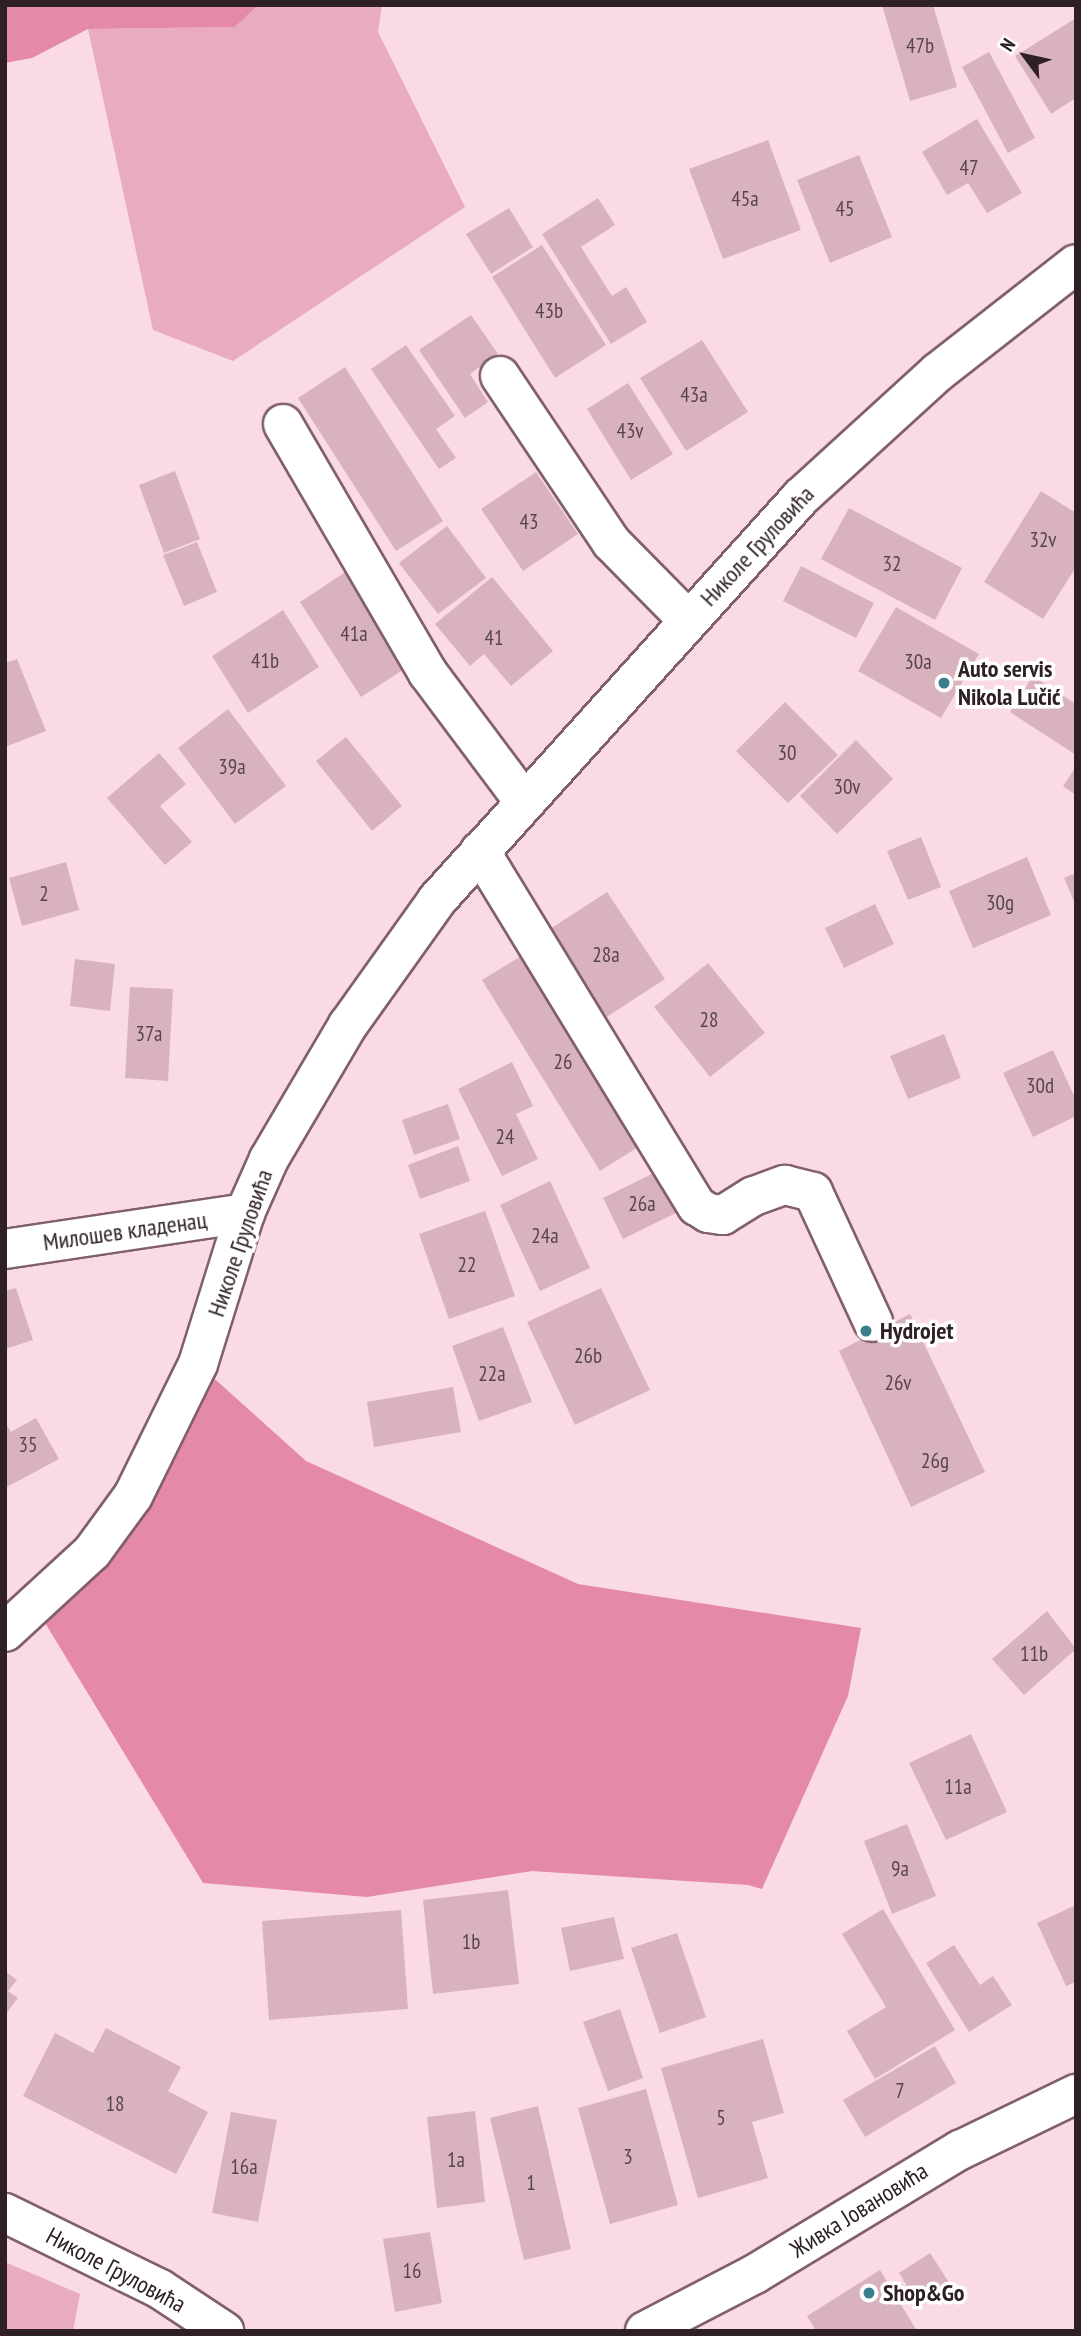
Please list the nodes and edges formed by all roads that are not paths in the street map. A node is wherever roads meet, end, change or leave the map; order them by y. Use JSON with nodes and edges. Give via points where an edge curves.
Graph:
{"nodes":[{"id":1,"x":1072,"y":274,"type":"edge"},
{"id":2,"x":500,"y":376,"type":"dead end"},
{"id":3,"x":283,"y":425,"type":"dead end"},
{"id":4,"x":688,"y":620,"type":"junction"},
{"id":5,"x":523,"y":800,"type":"junction"},
{"id":6,"x":480,"y":851,"type":"junction"},
{"id":7,"x":245,"y":1213,"type":"junction"},
{"id":8,"x":5,"y":1249,"type":"edge"},
{"id":9,"x":873,"y":1322,"type":"dead end"},
{"id":10,"x":5,"y":1632,"type":"edge"},
{"id":11,"x":1076,"y":2094,"type":"edge"},
{"id":12,"x":5,"y":2213,"type":"edge"},
{"id":13,"x":224,"y":2331,"type":"edge"},
{"id":14,"x":645,"y":2331,"type":"edge"}],
"edges":[{"from":1,"to":4,"type":"street","name":"Николе Груловића","via":[[876,426],[801,497]]},
{"from":2,"to":4,"type":"street","via":[[611,542]]},
{"from":3,"to":5,"type":"street","via":[[428,673]]},
{"from":4,"to":5,"type":"street","name":"Николе Груловића"},
{"from":5,"to":6,"type":"street","name":"Николе Груловића"},
{"from":6,"to":7,"type":"street","name":"Николе Груловића","via":[[437,900],[348,1025],[269,1159]]},
{"from":6,"to":9,"type":"street","via":[[697,1206],[723,1214],[785,1185],[813,1192]]},
{"from":7,"to":8,"type":"street","name":"Милошев кладенац"},
{"from":7,"to":10,"type":"street","name":"Николе Груловића","via":[[198,1364],[132,1496],[92,1552]]},
{"from":11,"to":14,"type":"street","name":"Живка Јовановића","via":[[960,2150],[755,2274]]},
{"from":12,"to":13,"type":"street","name":"Николе Груловића","via":[[160,2289]]}]}
